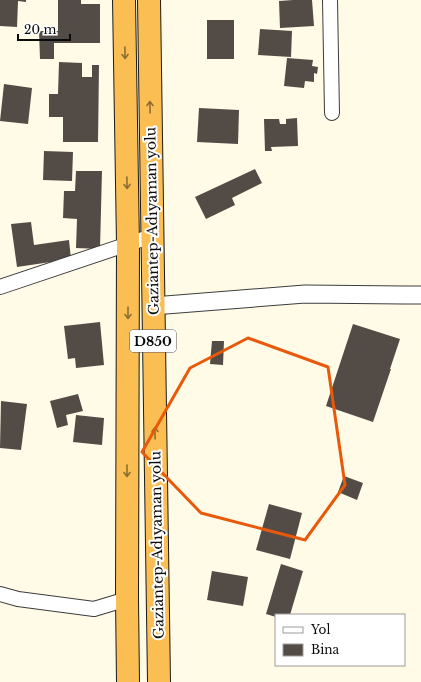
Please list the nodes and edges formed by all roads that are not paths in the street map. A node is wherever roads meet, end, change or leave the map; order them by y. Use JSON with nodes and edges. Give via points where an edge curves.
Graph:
{"nodes":[{"id":1,"x":124,"y":0,"type":"edge"},
{"id":2,"x":149,"y":0,"type":"edge"},
{"id":3,"x":330,"y":0,"type":"edge"},
{"id":4,"x":332,"y":113,"type":"dead end"},
{"id":5,"x":152,"y":236,"type":"junction"},
{"id":6,"x":128,"y":244,"type":"junction"},
{"id":7,"x":0,"y":286,"type":"edge"},
{"id":8,"x":421,"y":295,"type":"edge"},
{"id":9,"x":153,"y":306,"type":"junction"},
{"id":10,"x":0,"y":594,"type":"edge"},
{"id":11,"x":127,"y":599,"type":"junction"},
{"id":12,"x":128,"y":682,"type":"edge"},
{"id":13,"x":159,"y":682,"type":"edge"}],
"edges":[{"from":1,"to":6,"type":"highway","name":"Gaziantep-Adıyaman yolu","number":"D850","one_way":true},
{"from":5,"to":2,"type":"highway","name":"Gaziantep-Adıyaman yolu","number":"D850","one_way":true},
{"from":3,"to":4,"type":"street"},
{"from":5,"to":6,"type":"street"},
{"from":5,"to":9,"type":"highway","name":"Gaziantep-Adıyaman yolu","number":"D850"},
{"from":6,"to":7,"type":"street"},
{"from":6,"to":11,"type":"highway","name":"Gaziantep-Adıyaman yolu","number":"D850","one_way":true},
{"from":8,"to":9,"type":"street","via":[[305,294]]},
{"from":13,"to":9,"type":"highway","name":"Gaziantep-Adıyaman yolu","number":"D850","one_way":true},
{"from":10,"to":11,"type":"street","via":[[18,599],[94,609]]},
{"from":11,"to":12,"type":"highway","name":"Gaziantep-Adıyaman yolu","number":"D850"}]}
